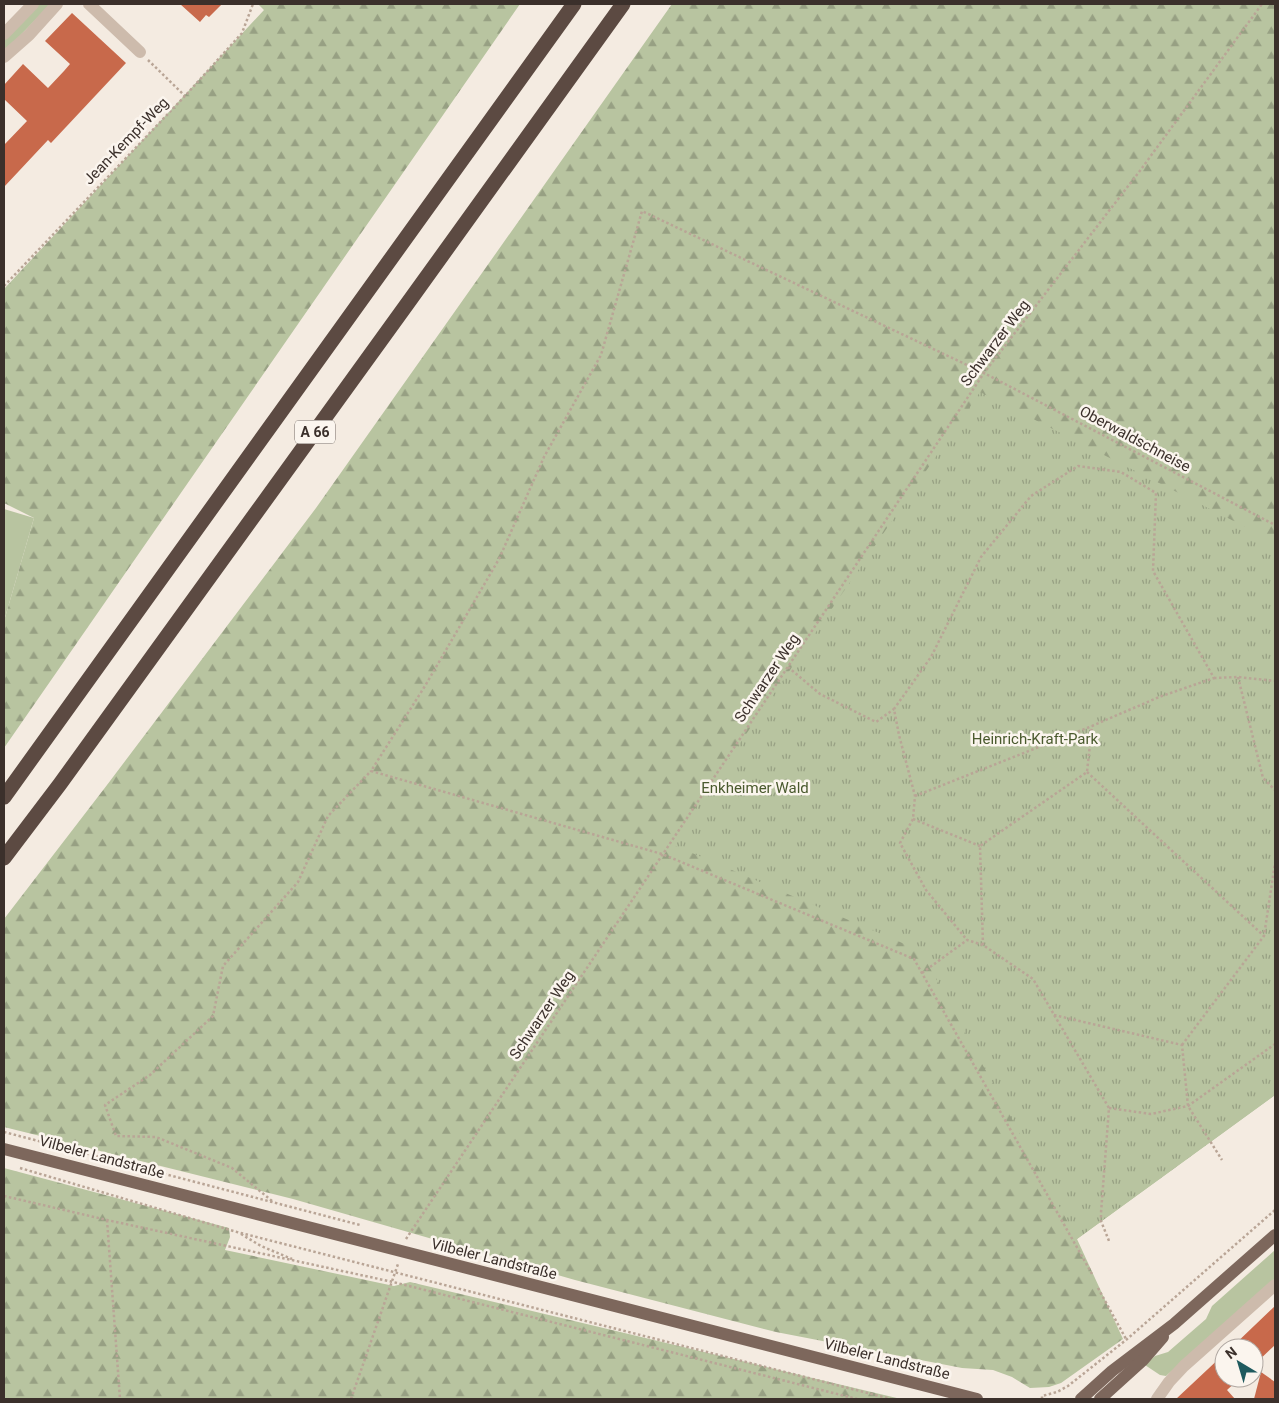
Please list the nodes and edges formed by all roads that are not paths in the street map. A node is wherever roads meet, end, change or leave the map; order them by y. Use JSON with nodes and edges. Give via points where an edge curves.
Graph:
{"nodes":[{"id":1,"x":33,"y":4,"type":"edge"},
{"id":2,"x":57,"y":4,"type":"edge"},
{"id":3,"x":89,"y":4,"type":"edge"},
{"id":4,"x":574,"y":4,"type":"edge"},
{"id":5,"x":623,"y":4,"type":"edge"},
{"id":6,"x":4,"y":34,"type":"edge"},
{"id":7,"x":140,"y":52,"type":"road end"},
{"id":8,"x":4,"y":58,"type":"edge"},
{"id":9,"x":4,"y":797,"type":"edge"},
{"id":10,"x":4,"y":858,"type":"edge"},
{"id":11,"x":4,"y":1149,"type":"edge"},
{"id":12,"x":1275,"y":1235,"type":"edge"},
{"id":13,"x":1275,"y":1285,"type":"edge"},
{"id":14,"x":1174,"y":1324,"type":"junction"},
{"id":15,"x":1092,"y":1388,"type":"junction"},
{"id":16,"x":1112,"y":1394,"type":"edge"},
{"id":17,"x":977,"y":1399,"type":"edge"},
{"id":18,"x":1069,"y":1399,"type":"edge"},
{"id":19,"x":1082,"y":1399,"type":"edge"},
{"id":20,"x":1100,"y":1399,"type":"edge"},
{"id":21,"x":1157,"y":1399,"type":"edge"}],
"edges":[{"from":1,"to":6,"type":"street"},
{"from":2,"to":8,"type":"street"},
{"from":3,"to":7,"type":"street"},
{"from":4,"to":9,"type":"highway","number":"A 66"},
{"from":5,"to":10,"type":"highway","number":"A 66"},
{"from":11,"to":17,"type":"main road","name":"Vilbeler Landstraße"},
{"from":12,"to":14,"type":"main road"},
{"from":13,"to":21,"type":"street","via":[[1184,1366]]},
{"from":14,"to":15,"type":"main road"},
{"from":14,"to":16,"type":"main road"},
{"from":15,"to":18,"type":"main road"},
{"from":15,"to":19,"type":"main road"},
{"from":16,"to":20,"type":"main road"}]}
